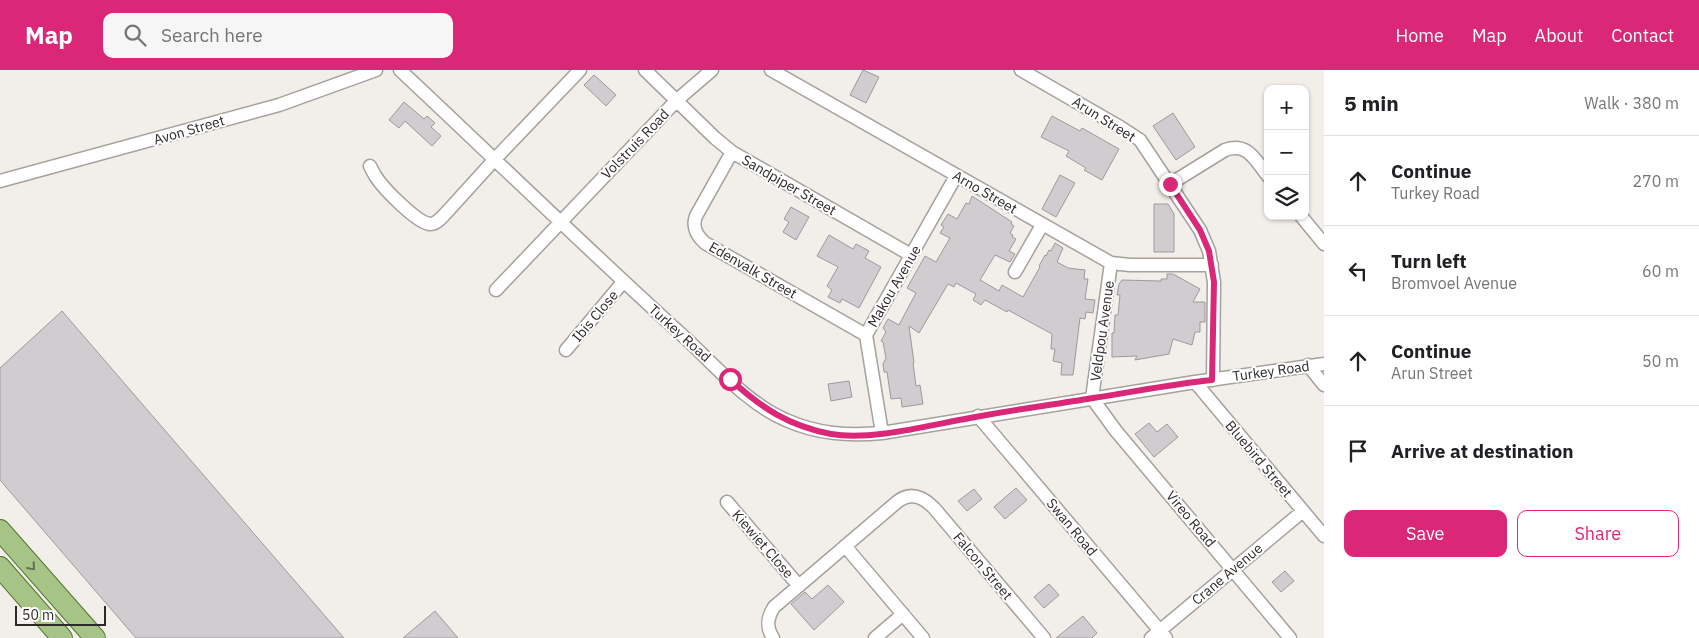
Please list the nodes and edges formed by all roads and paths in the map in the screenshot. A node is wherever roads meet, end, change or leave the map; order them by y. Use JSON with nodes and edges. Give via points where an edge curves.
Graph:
{"nodes":[{"id":1,"x":376,"y":70,"type":"edge"},
{"id":2,"x":400,"y":70,"type":"edge"},
{"id":3,"x":580,"y":70,"type":"edge"},
{"id":4,"x":645,"y":70,"type":"edge"},
{"id":5,"x":712,"y":70,"type":"edge"},
{"id":6,"x":771,"y":70,"type":"edge"},
{"id":7,"x":1021,"y":70,"type":"edge"},
{"id":8,"x":677,"y":100,"type":"junction"},
{"id":9,"x":732,"y":152,"type":"junction"},
{"id":10,"x":495,"y":159,"type":"junction"},
{"id":11,"x":370,"y":166,"type":"dead end"},
{"id":12,"x":1267,"y":175,"type":"edge"},
{"id":13,"x":956,"y":176,"type":"junction"},
{"id":14,"x":0,"y":181,"type":"edge"},
{"id":15,"x":1170,"y":184,"type":"junction"},
{"id":16,"x":1304,"y":220,"type":"edge"},
{"id":17,"x":562,"y":222,"type":"junction"},
{"id":18,"x":1042,"y":225,"type":"junction"},
{"id":19,"x":1324,"y":244,"type":"edge"},
{"id":20,"x":911,"y":255,"type":"junction"},
{"id":21,"x":1111,"y":263,"type":"junction"},
{"id":22,"x":1212,"y":265,"type":"junction"},
{"id":23,"x":1015,"y":272,"type":"dead end"},
{"id":24,"x":623,"y":282,"type":"junction"},
{"id":25,"x":496,"y":290,"type":"dead end"},
{"id":26,"x":866,"y":335,"type":"junction"},
{"id":27,"x":566,"y":350,"type":"dead end"},
{"id":28,"x":1324,"y":364,"type":"edge"},
{"id":29,"x":1308,"y":365,"type":"junction"},
{"id":30,"x":1212,"y":380,"type":"junction"},
{"id":31,"x":1195,"y":382,"type":"junction"},
{"id":32,"x":1324,"y":384,"type":"edge"},
{"id":33,"x":1092,"y":398,"type":"junction"},
{"id":34,"x":978,"y":416,"type":"junction"},
{"id":35,"x":882,"y":433,"type":"junction"},
{"id":36,"x":727,"y":502,"type":"dead end"},
{"id":37,"x":1303,"y":510,"type":"junction"},
{"id":38,"x":0,"y":530,"type":"edge"},
{"id":39,"x":1324,"y":536,"type":"edge"},
{"id":40,"x":845,"y":546,"type":"junction"},
{"id":41,"x":0,"y":567,"type":"edge"},
{"id":42,"x":1233,"y":569,"type":"junction"},
{"id":43,"x":799,"y":586,"type":"junction"},
{"id":44,"x":903,"y":614,"type":"junction"},
{"id":45,"x":1159,"y":636,"type":"edge"},
{"id":46,"x":62,"y":638,"type":"edge"},
{"id":47,"x":95,"y":638,"type":"edge"},
{"id":48,"x":773,"y":638,"type":"edge"},
{"id":49,"x":875,"y":638,"type":"edge"},
{"id":50,"x":923,"y":638,"type":"edge"},
{"id":51,"x":1044,"y":638,"type":"edge"},
{"id":52,"x":1290,"y":638,"type":"edge"}],
"edges":[{"from":1,"to":14,"type":"street","name":"Avon Street","via":[[279,105]]},
{"from":2,"to":10,"type":"street","name":"Turkey Road"},
{"from":3,"to":10,"type":"street"},
{"from":4,"to":8,"type":"street","name":"Sandpiper Street"},
{"from":5,"to":8,"type":"street","name":"Volstruis Road"},
{"from":6,"to":13,"type":"street","name":"Arno Street"},
{"from":7,"to":15,"type":"street","name":"Arun Street","via":[[1136,136]]},
{"from":8,"to":9,"type":"street","name":"Sandpiper Street"},
{"from":8,"to":17,"type":"street","name":"Volstruis Road"},
{"from":9,"to":20,"type":"street","name":"Sandpiper Street"},
{"from":9,"to":26,"type":"street","name":"Edenvalk Street","via":[[696,216],[694,227],[699,238]]},
{"from":10,"to":11,"type":"street","via":[[439,221],[428,224],[385,188]]},
{"from":10,"to":17,"type":"street","name":"Turkey Road"},
{"from":12,"to":15,"type":"street","via":[[1248,152],[1234,147]]},
{"from":13,"to":18,"type":"street","name":"Arno Street"},
{"from":13,"to":20,"type":"street","name":"Makou Avenue"},
{"from":15,"to":22,"type":"street","name":"Arun Street","via":[[1200,230]]},
{"from":16,"to":19,"type":"street"},
{"from":17,"to":24,"type":"street","name":"Turkey Road"},
{"from":17,"to":25,"type":"street","name":"Volstruis Road"},
{"from":18,"to":21,"type":"street","name":"Arno Street"},
{"from":18,"to":23,"type":"street"},
{"from":20,"to":26,"type":"street","name":"Makou Avenue"},
{"from":21,"to":22,"type":"street","name":"Arno Street"},
{"from":21,"to":33,"type":"street","name":"Veldpou Avenue"},
{"from":22,"to":30,"type":"street","name":"Arun Street"},
{"from":24,"to":27,"type":"street","name":"Ibis Close"},
{"from":24,"to":35,"type":"street","name":"Turkey Road","via":[[751,399],[769,411],[805,428],[832,434]]},
{"from":26,"to":35,"type":"street","name":"Makou Avenue"},
{"from":28,"to":29,"type":"street","name":"Turkey Road"},
{"from":29,"to":30,"type":"street","name":"Turkey Road"},
{"from":29,"to":32,"type":"street"},
{"from":30,"to":31,"type":"street","name":"Turkey Road"},
{"from":31,"to":33,"type":"street","name":"Turkey Road"},
{"from":31,"to":37,"type":"street","name":"Bluebird Street"},
{"from":33,"to":34,"type":"street","name":"Turkey Road"},
{"from":33,"to":42,"type":"street","name":"Vireo Road"},
{"from":34,"to":35,"type":"street","name":"Turkey Road"},
{"from":34,"to":45,"type":"street","name":"Swan Road"},
{"from":36,"to":43,"type":"street","name":"Kiewiet Close"},
{"from":37,"to":39,"type":"street","name":"Bluebird Street"},
{"from":37,"to":42,"type":"street","name":"Crane Avenue"},
{"from":38,"to":47,"type":"main road","one_way":true},
{"from":40,"to":43,"type":"street"},
{"from":40,"to":44,"type":"street"},
{"from":40,"to":51,"type":"street","via":[[901,499],[913,495],[921,497],[934,508]]},
{"from":41,"to":46,"type":"main road"},
{"from":42,"to":45,"type":"street","name":"Crane Avenue"},
{"from":42,"to":52,"type":"street","name":"Vireo Road"},
{"from":43,"to":48,"type":"street","via":[[774,607],[769,616],[768,630]]},
{"from":44,"to":49,"type":"street"},
{"from":44,"to":50,"type":"street"}]}
